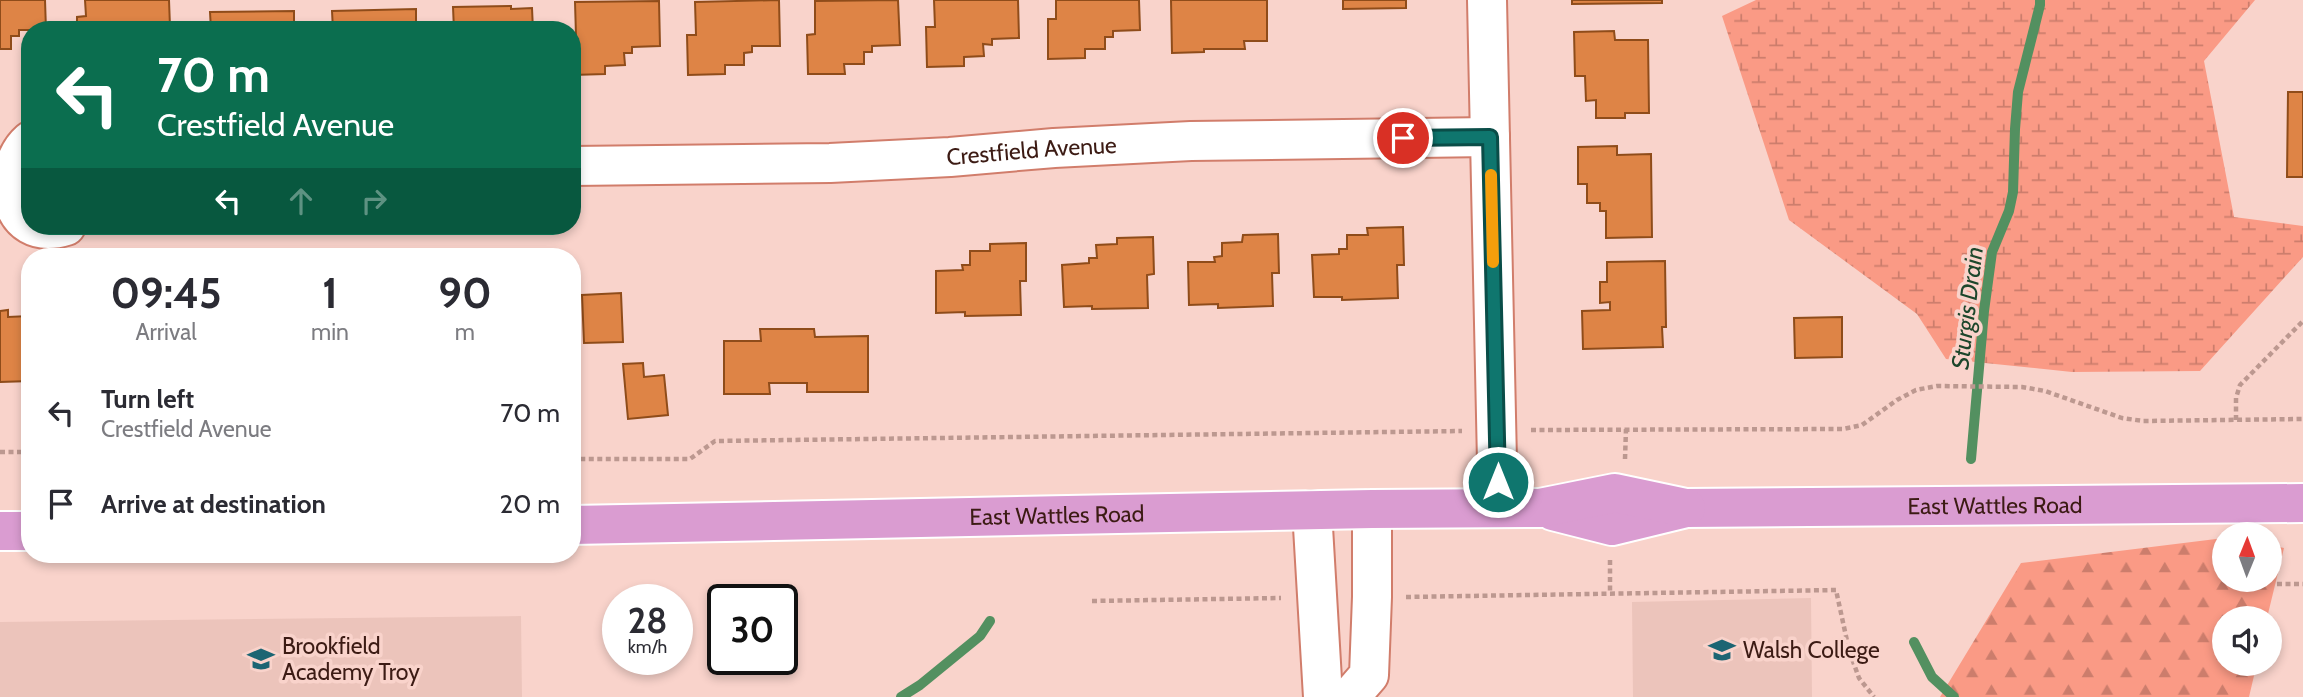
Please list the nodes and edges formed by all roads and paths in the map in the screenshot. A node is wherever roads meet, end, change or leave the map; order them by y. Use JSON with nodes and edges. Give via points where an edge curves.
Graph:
{"nodes":[{"id":1,"x":1487,"y":0,"type":"edge"},
{"id":2,"x":1490,"y":137,"type":"junction"},
{"id":3,"x":21,"y":147,"type":"edge"},
{"id":4,"x":581,"y":166,"type":"edge"},
{"id":5,"x":21,"y":221,"type":"edge"},
{"id":6,"x":2303,"y":321,"type":"edge"},
{"id":7,"x":2303,"y":419,"type":"edge"},
{"id":8,"x":2236,"y":420,"type":"junction"},
{"id":9,"x":1626,"y":429,"type":"junction"},
{"id":10,"x":1524,"y":430,"type":"dead end"},
{"id":11,"x":1468,"y":431,"type":"dead end"},
{"id":12,"x":0,"y":452,"type":"edge"},
{"id":13,"x":21,"y":452,"type":"edge"},
{"id":14,"x":581,"y":459,"type":"edge"},
{"id":15,"x":1625,"y":464,"type":"dead end"},
{"id":16,"x":2303,"y":503,"type":"edge"},
{"id":17,"x":1498,"y":508,"type":"junction"},
{"id":18,"x":1373,"y":509,"type":"junction"},
{"id":19,"x":1312,"y":510,"type":"junction"},
{"id":20,"x":581,"y":524,"type":"edge"},
{"id":21,"x":0,"y":531,"type":"edge"},
{"id":22,"x":21,"y":531,"type":"edge"},
{"id":23,"x":1610,"y":555,"type":"dead end"},
{"id":24,"x":2282,"y":584,"type":"edge"},
{"id":25,"x":2303,"y":584,"type":"edge"},
{"id":26,"x":1611,"y":594,"type":"dead end"},
{"id":27,"x":1632,"y":594,"type":"dead end"},
{"id":28,"x":1323,"y":697,"type":"edge"},
{"id":29,"x":1350,"y":697,"type":"edge"},
{"id":30,"x":1874,"y":697,"type":"edge"}],
"edges":[{"from":1,"to":2,"type":"street"},
{"from":2,"to":4,"type":"street","name":"Crestfield Avenue","via":[[1191,141],[830,163]]},
{"from":2,"to":17,"type":"street"},
{"from":3,"to":5,"type":"street","via":[[6,166],[3,187],[6,203]]},
{"from":6,"to":8,"type":"path","via":[[2240,386]]},
{"from":7,"to":8,"type":"path"},
{"from":8,"to":9,"type":"path","via":[[2122,418],[2045,391],[1999,385],[1916,390],[1862,425],[1843,429]]},
{"from":9,"to":10,"type":"path"},
{"from":9,"to":15,"type":"path"},
{"from":11,"to":14,"type":"path","via":[[715,441],[690,459]]},
{"from":12,"to":13,"type":"path"},
{"from":16,"to":17,"type":"main road","name":"East Wattles Road","via":[[1686,508],[1612,526],[1540,508]]},
{"from":17,"to":18,"type":"main road","name":"East Wattles Road"},
{"from":18,"to":19,"type":"main road","name":"East Wattles Road"},
{"from":18,"to":29,"type":"street","via":[[1369,675]]},
{"from":19,"to":20,"type":"main road","name":"East Wattles Road"},
{"from":19,"to":28,"type":"street"},
{"from":21,"to":22,"type":"main road"},
{"from":23,"to":26,"type":"path"},
{"from":24,"to":25,"type":"path"},
{"from":27,"to":30,"type":"path","via":[[1836,590],[1849,650],[1859,678]]}]}
